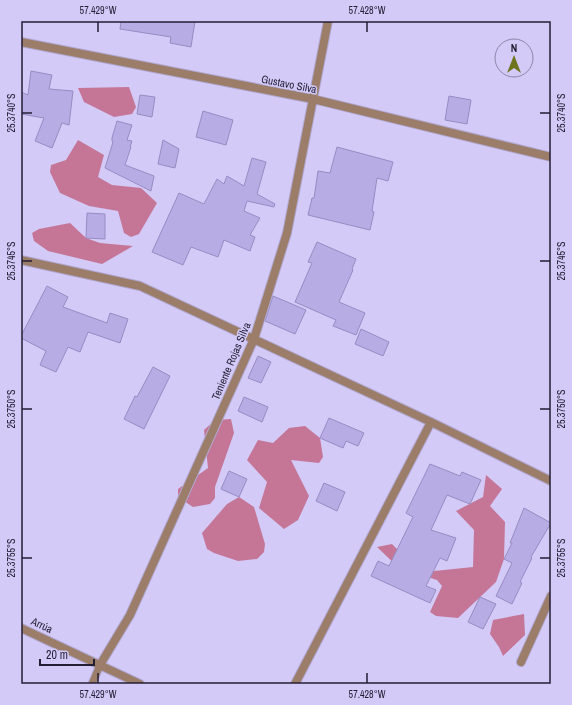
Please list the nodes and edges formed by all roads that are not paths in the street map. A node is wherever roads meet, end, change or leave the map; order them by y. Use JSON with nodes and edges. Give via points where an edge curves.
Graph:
{"nodes":[{"id":1,"x":328,"y":21,"type":"edge"},
{"id":2,"x":21,"y":42,"type":"edge"},
{"id":3,"x":313,"y":99,"type":"junction"},
{"id":4,"x":551,"y":156,"type":"edge"},
{"id":5,"x":21,"y":260,"type":"edge"},
{"id":6,"x":254,"y":339,"type":"junction"},
{"id":7,"x":431,"y":422,"type":"junction"},
{"id":8,"x":551,"y":481,"type":"edge"},
{"id":9,"x":551,"y":596,"type":"edge"},
{"id":10,"x":21,"y":628,"type":"edge"},
{"id":11,"x":521,"y":662,"type":"dead end"},
{"id":12,"x":100,"y":665,"type":"junction"},
{"id":13,"x":92,"y":684,"type":"edge"},
{"id":14,"x":140,"y":684,"type":"edge"},
{"id":15,"x":295,"y":684,"type":"edge"}],
"edges":[{"from":1,"to":3,"type":"street","name":"Teniente Rojas Silva"},
{"from":2,"to":3,"type":"street","name":"Gustavo Silva"},
{"from":3,"to":4,"type":"street","name":"Gustavo Silva"},
{"from":3,"to":6,"type":"street","name":"Teniente Rojas Silva","via":[[287,233]]},
{"from":5,"to":6,"type":"street","via":[[140,286]]},
{"from":6,"to":7,"type":"street"},
{"from":6,"to":12,"type":"street","name":"Teniente Rojas Silva","via":[[130,614]]},
{"from":7,"to":8,"type":"street"},
{"from":7,"to":15,"type":"street"},
{"from":9,"to":11,"type":"street"},
{"from":10,"to":12,"type":"street","name":"Arrúa"},
{"from":12,"to":13,"type":"lane"},
{"from":12,"to":14,"type":"street","name":"Arrúa"}]}
